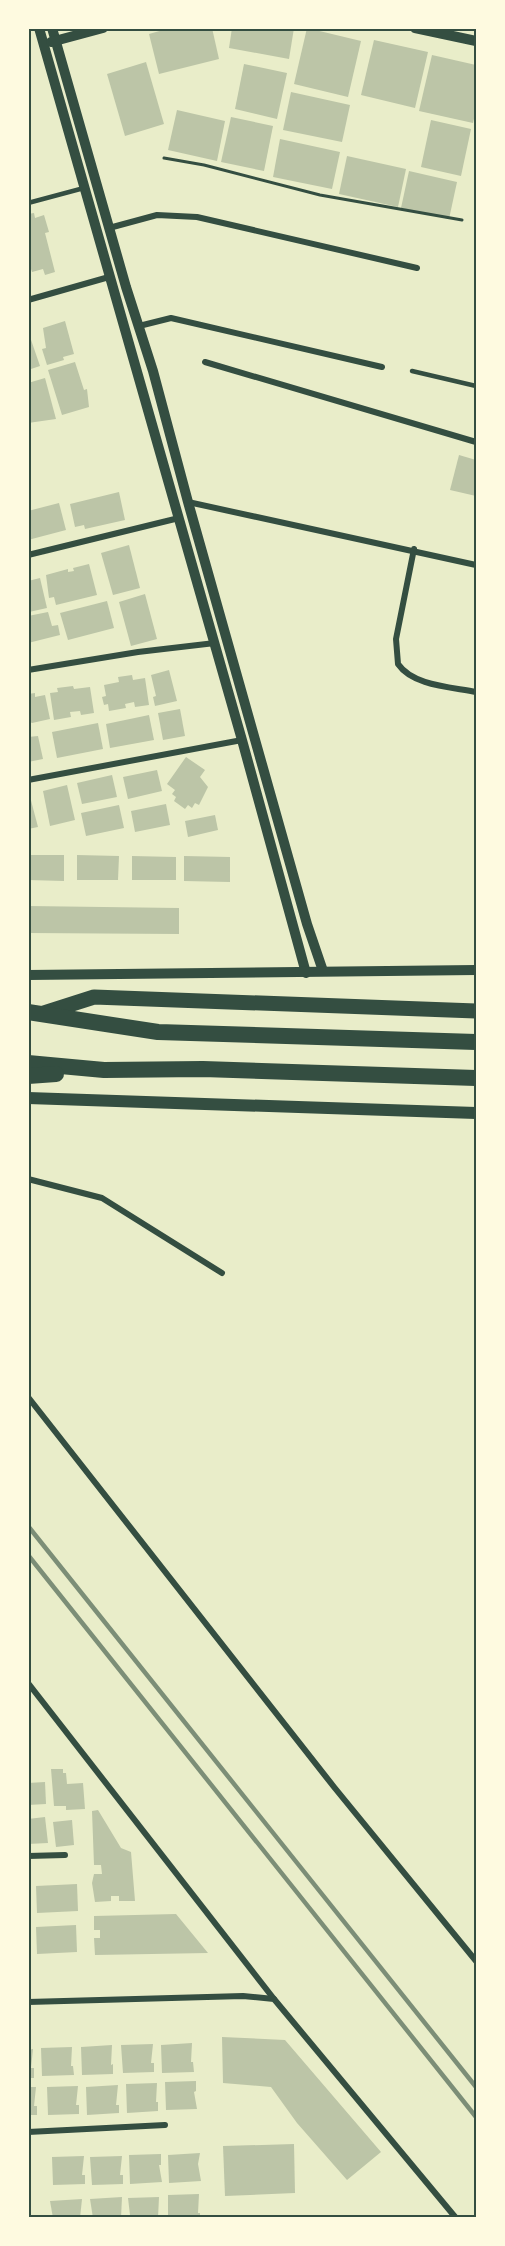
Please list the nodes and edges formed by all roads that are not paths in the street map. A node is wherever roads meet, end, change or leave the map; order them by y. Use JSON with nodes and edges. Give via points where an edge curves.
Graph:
{"nodes":[{"id":1,"x":39,"y":28,"type":"edge"},
{"id":2,"x":52,"y":28,"type":"edge"},
{"id":3,"x":103,"y":28,"type":"edge"},
{"id":4,"x":415,"y":28,"type":"edge"},
{"id":5,"x":55,"y":41,"type":"junction"},
{"id":6,"x":477,"y":41,"type":"edge"},
{"id":7,"x":44,"y":45,"type":"junction"},
{"id":8,"x":84,"y":188,"type":"junction"},
{"id":9,"x":28,"y":203,"type":"edge"},
{"id":10,"x":109,"y":228,"type":"junction"},
{"id":11,"x":417,"y":268,"type":"dead end"},
{"id":12,"x":109,"y":277,"type":"junction"},
{"id":13,"x":28,"y":300,"type":"edge"},
{"id":14,"x":139,"y":326,"type":"junction"},
{"id":15,"x":205,"y":362,"type":"dead end"},
{"id":16,"x":382,"y":367,"type":"dead end"},
{"id":17,"x":412,"y":370,"type":"dead end"},
{"id":18,"x":477,"y":386,"type":"edge"},
{"id":19,"x":477,"y":442,"type":"edge"},
{"id":20,"x":188,"y":502,"type":"junction"},
{"id":21,"x":179,"y":518,"type":"junction"},
{"id":22,"x":414,"y":549,"type":"junction"},
{"id":23,"x":28,"y":555,"type":"edge"},
{"id":24,"x":477,"y":565,"type":"edge"},
{"id":25,"x":215,"y":643,"type":"junction"},
{"id":26,"x":28,"y":670,"type":"edge"},
{"id":27,"x":477,"y":692,"type":"edge"},
{"id":28,"x":242,"y":740,"type":"junction"},
{"id":29,"x":28,"y":780,"type":"edge"},
{"id":30,"x":477,"y":970,"type":"edge"},
{"id":31,"x":323,"y":971,"type":"junction"},
{"id":32,"x":306,"y":973,"type":"junction"},
{"id":33,"x":28,"y":975,"type":"edge"},
{"id":34,"x":477,"y":1011,"type":"edge"},
{"id":35,"x":36,"y":1012,"type":"edge"},
{"id":36,"x":477,"y":1042,"type":"edge"},
{"id":37,"x":28,"y":1063,"type":"edge"},
{"id":38,"x":104,"y":1070,"type":"junction"},
{"id":39,"x":28,"y":1076,"type":"edge"},
{"id":40,"x":477,"y":1078,"type":"edge"},
{"id":41,"x":28,"y":1098,"type":"edge"},
{"id":42,"x":477,"y":1113,"type":"edge"},
{"id":43,"x":28,"y":1179,"type":"edge"},
{"id":44,"x":222,"y":1273,"type":"dead end"},
{"id":45,"x":28,"y":1397,"type":"edge"},
{"id":46,"x":28,"y":1683,"type":"edge"},
{"id":47,"x":65,"y":1855,"type":"dead end"},
{"id":48,"x":28,"y":1856,"type":"edge"},
{"id":49,"x":477,"y":1961,"type":"edge"},
{"id":50,"x":274,"y":1999,"type":"junction"},
{"id":51,"x":28,"y":2002,"type":"edge"},
{"id":52,"x":165,"y":2125,"type":"dead end"},
{"id":53,"x":28,"y":2132,"type":"edge"},
{"id":54,"x":456,"y":2217,"type":"edge"}],
"edges":[{"from":1,"to":7,"type":"street"},
{"from":2,"to":5,"type":"street"},
{"from":3,"to":5,"type":"street"},
{"from":4,"to":6,"type":"street"},
{"from":5,"to":7,"type":"street"},
{"from":5,"to":10,"type":"street"},
{"from":7,"to":8,"type":"street"},
{"from":8,"to":9,"type":"lane"},
{"from":8,"to":12,"type":"street"},
{"from":10,"to":11,"type":"street","via":[[157,215],[197,217]]},
{"from":10,"to":14,"type":"street"},
{"from":12,"to":13,"type":"street"},
{"from":12,"to":21,"type":"street"},
{"from":14,"to":16,"type":"street","via":[[171,318]]},
{"from":14,"to":20,"type":"street"},
{"from":15,"to":19,"type":"street"},
{"from":17,"to":18,"type":"lane"},
{"from":20,"to":22,"type":"street"},
{"from":20,"to":31,"type":"street"},
{"from":21,"to":23,"type":"street"},
{"from":21,"to":25,"type":"street"},
{"from":22,"to":24,"type":"street"},
{"from":22,"to":27,"type":"street","via":[[396,639],[398,664],[411,676]]},
{"from":25,"to":26,"type":"street"},
{"from":25,"to":28,"type":"street"},
{"from":28,"to":29,"type":"street"},
{"from":28,"to":32,"type":"street"},
{"from":30,"to":31,"type":"street"},
{"from":31,"to":32,"type":"street"},
{"from":32,"to":33,"type":"street","via":[[242,970]]},
{"from":34,"to":35,"type":"main road","via":[[94,997]]},
{"from":35,"to":36,"type":"highway","via":[[158,1032]]},
{"from":37,"to":38,"type":"highway"},
{"from":38,"to":39,"type":"highway"},
{"from":38,"to":40,"type":"highway","via":[[203,1069]]},
{"from":41,"to":42,"type":"main road"},
{"from":43,"to":44,"type":"street","via":[[102,1198]]},
{"from":45,"to":49,"type":"street","via":[[334,1787]]},
{"from":46,"to":50,"type":"street"},
{"from":47,"to":48,"type":"street"},
{"from":50,"to":51,"type":"street","via":[[243,1996]]},
{"from":50,"to":54,"type":"street"},
{"from":52,"to":53,"type":"street"}]}
